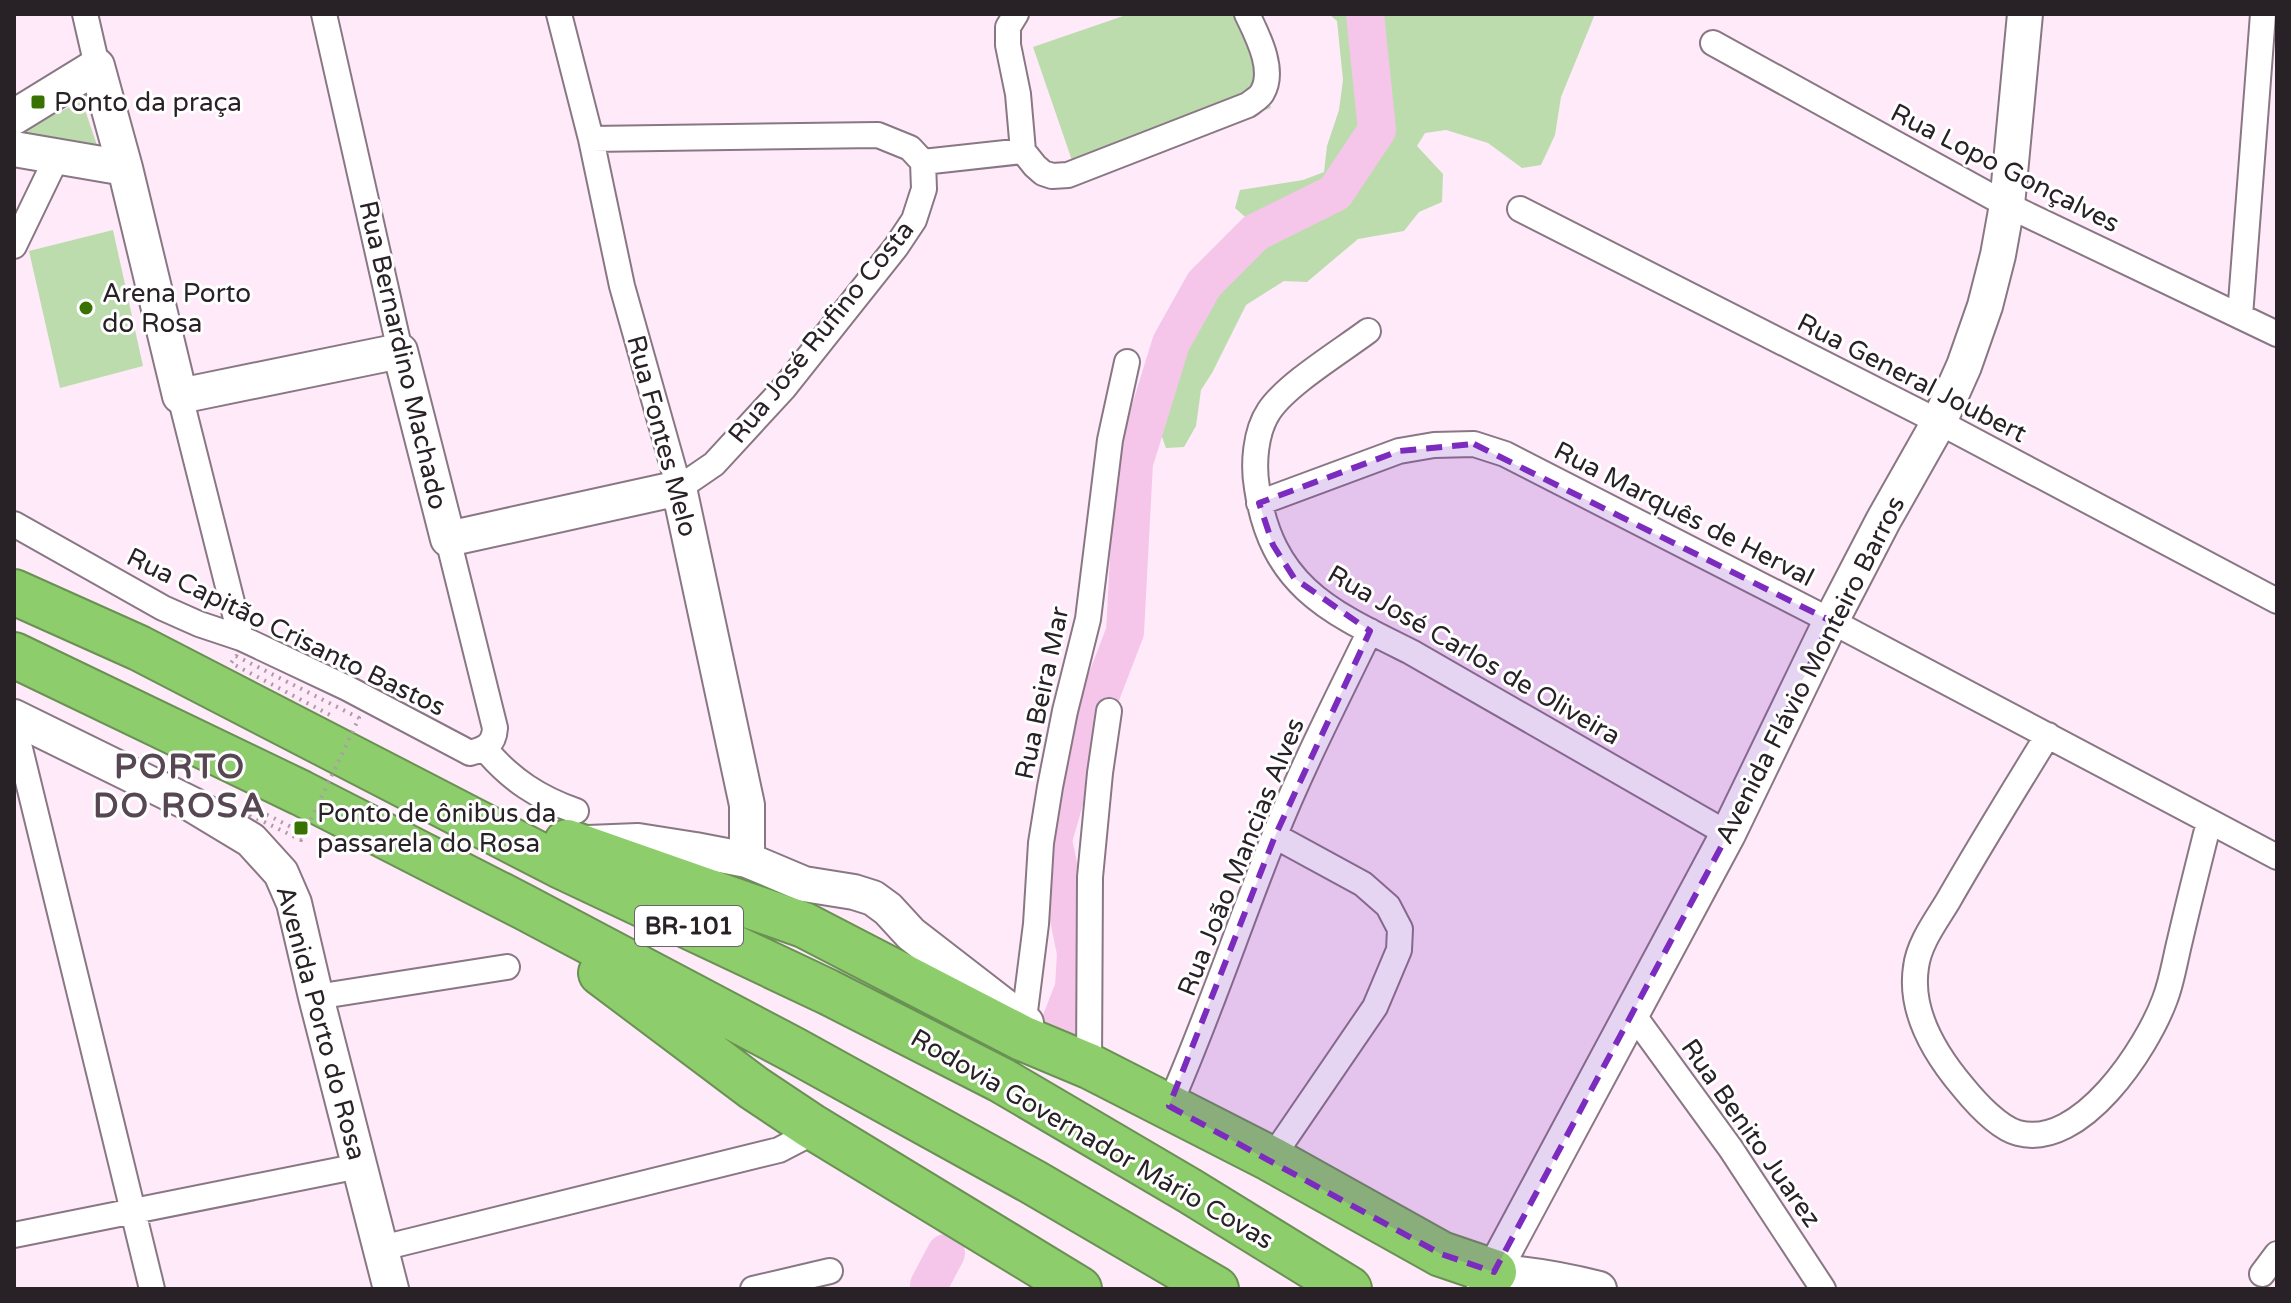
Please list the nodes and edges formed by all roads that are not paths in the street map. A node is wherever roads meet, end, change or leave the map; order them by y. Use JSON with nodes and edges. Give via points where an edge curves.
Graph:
{"nodes":[{"id":1,"x":85,"y":14,"type":"edge"},
{"id":2,"x":324,"y":14,"type":"edge"},
{"id":3,"x":559,"y":14,"type":"edge"},
{"id":4,"x":1016,"y":14,"type":"edge"},
{"id":5,"x":1247,"y":14,"type":"edge"},
{"id":6,"x":2025,"y":14,"type":"edge"},
{"id":7,"x":2263,"y":14,"type":"edge"},
{"id":8,"x":1713,"y":43,"type":"dead end"},
{"id":9,"x":97,"y":66,"type":"junction"},
{"id":10,"x":14,"y":117,"type":"edge"},
{"id":11,"x":591,"y":139,"type":"junction"},
{"id":12,"x":14,"y":149,"type":"edge"},
{"id":13,"x":1023,"y":151,"type":"junction"},
{"id":14,"x":57,"y":157,"type":"junction"},
{"id":15,"x":923,"y":162,"type":"junction"},
{"id":16,"x":125,"y":168,"type":"junction"},
{"id":17,"x":2007,"y":205,"type":"junction"},
{"id":18,"x":1520,"y":209,"type":"dead end"},
{"id":19,"x":14,"y":246,"type":"edge"},
{"id":20,"x":2240,"y":316,"type":"junction"},
{"id":21,"x":1368,"y":331,"type":"dead end"},
{"id":22,"x":2277,"y":334,"type":"edge"},
{"id":23,"x":400,"y":351,"type":"junction"},
{"id":24,"x":1127,"y":362,"type":"dead end"},
{"id":25,"x":180,"y":396,"type":"junction"},
{"id":26,"x":1939,"y":422,"type":"junction"},
{"id":27,"x":679,"y":488,"type":"junction"},
{"id":28,"x":1259,"y":503,"type":"junction"},
{"id":29,"x":14,"y":524,"type":"edge"},
{"id":30,"x":448,"y":539,"type":"junction"},
{"id":31,"x":14,"y":592,"type":"edge"},
{"id":32,"x":2277,"y":601,"type":"edge"},
{"id":33,"x":1831,"y":621,"type":"junction"},
{"id":34,"x":1370,"y":631,"type":"junction"},
{"id":35,"x":241,"y":638,"type":"junction"},
{"id":36,"x":33,"y":663,"type":"edge"},
{"id":37,"x":486,"y":695,"type":"joint"},
{"id":38,"x":1109,"y":711,"type":"dead end"},
{"id":39,"x":14,"y":717,"type":"edge"},
{"id":40,"x":14,"y":724,"type":"edge"},
{"id":41,"x":2048,"y":735,"type":"junction"},
{"id":42,"x":485,"y":749,"type":"junction"},
{"id":43,"x":457,"y":813,"type":"junction"},
{"id":44,"x":2209,"y":822,"type":"junction"},
{"id":45,"x":575,"y":827,"type":"junction"},
{"id":46,"x":1728,"y":834,"type":"junction"},
{"id":47,"x":1275,"y":836,"type":"junction"},
{"id":48,"x":2277,"y":857,"type":"edge"},
{"id":49,"x":747,"y":860,"type":"junction"},
{"id":50,"x":507,"y":967,"type":"dead end"},
{"id":51,"x":316,"y":997,"type":"junction"},
{"id":52,"x":1632,"y":1013,"type":"junction"},
{"id":53,"x":1052,"y":1046,"type":"junction"},
{"id":54,"x":1169,"y":1106,"type":"junction"},
{"id":55,"x":811,"y":1126,"type":"junction"},
{"id":56,"x":1271,"y":1159,"type":"junction"},
{"id":57,"x":359,"y":1166,"type":"junction"},
{"id":58,"x":132,"y":1211,"type":"junction"},
{"id":59,"x":14,"y":1235,"type":"edge"},
{"id":60,"x":382,"y":1248,"type":"junction"},
{"id":61,"x":2277,"y":1254,"type":"edge"},
{"id":62,"x":830,"y":1271,"type":"dead end"},
{"id":63,"x":2262,"y":1274,"type":"dead end"},
{"id":64,"x":1489,"y":1280,"type":"edge"},
{"id":65,"x":1822,"y":1288,"type":"edge"},
{"id":66,"x":152,"y":1289,"type":"edge"},
{"id":67,"x":391,"y":1289,"type":"edge"},
{"id":68,"x":753,"y":1289,"type":"edge"},
{"id":69,"x":1079,"y":1289,"type":"edge"},
{"id":70,"x":1216,"y":1289,"type":"edge"},
{"id":71,"x":1349,"y":1289,"type":"edge"},
{"id":72,"x":1599,"y":1289,"type":"edge"}],
"edges":[{"from":1,"to":9,"type":"street"},
{"from":2,"to":23,"type":"street","name":"Rua Bernardino Machado"},
{"from":3,"to":11,"type":"street","name":"Rua Fontes Melo"},
{"from":4,"to":13,"type":"street","via":[[1008,27],[1008,45]]},
{"from":5,"to":13,"type":"street","via":[[1261,44],[1267,79],[1261,96],[1248,105],[1068,175],[1043,173]]},
{"from":6,"to":17,"type":"main road","name":"Avenida Flávio Monteiro Barros"},
{"from":7,"to":20,"type":"street"},
{"from":8,"to":17,"type":"street","name":"Rua Lopo Gonçalves"},
{"from":9,"to":10,"type":"main road"},
{"from":9,"to":16,"type":"main road"},
{"from":11,"to":15,"type":"street","via":[[878,135],[910,148]]},
{"from":11,"to":27,"type":"street","name":"Rua Fontes Melo","via":[[622,286]]},
{"from":12,"to":14,"type":"main road"},
{"from":13,"to":15,"type":"street"},
{"from":14,"to":16,"type":"main road"},
{"from":14,"to":19,"type":"street"},
{"from":15,"to":27,"type":"street","name":"Rua José Rufino Costa","via":[[918,210],[896,247],[784,388],[714,464]]},
{"from":16,"to":25,"type":"main road"},
{"from":17,"to":20,"type":"street","name":"Rua Lopo Gonçalves"},
{"from":17,"to":26,"type":"main road","name":"Avenida Flávio Monteiro Barros","via":[[1985,306]]},
{"from":18,"to":26,"type":"street","name":"Rua General Joubert"},
{"from":20,"to":22,"type":"street","name":"Rua Lopo Gonçalves"},
{"from":21,"to":28,"type":"street","name":"Rua José Carlos de Oliveira","via":[[1281,396],[1267,414],[1254,472]]},
{"from":23,"to":25,"type":"main road"},
{"from":23,"to":30,"type":"main road","name":"Rua Bernardino Machado"},
{"from":24,"to":53,"type":"street","name":"Rua Beira Mar","via":[[1110,440],[1088,619],[1045,815]]},
{"from":25,"to":35,"type":"street"},
{"from":26,"to":32,"type":"street","name":"Rua General Joubert"},
{"from":26,"to":33,"type":"main road","name":"Avenida Flávio Monteiro Barros"},
{"from":27,"to":30,"type":"main road","name":"Rua José Rufino Costa"},
{"from":27,"to":49,"type":"main road","name":"Rua Fontes Melo","via":[[747,805]]},
{"from":28,"to":33,"type":"street","name":"Rua Marquês de Herval","via":[[1399,451],[1474,444],[1505,454]]},
{"from":28,"to":34,"type":"street","name":"Rua José Carlos de Oliveira","via":[[1273,545],[1294,578],[1311,595]]},
{"from":29,"to":35,"type":"street","name":"Rua Capitão Crisanto Bastos","via":[[163,608]]},
{"from":30,"to":37,"type":"street","name":"Rua Bernardino Machado"},
{"from":31,"to":43,"type":"highway","name":"Rodovia Governador Mário Covas","number":"BR-101","via":[[139,648]]},
{"from":33,"to":41,"type":"street","name":"Rua Marquês de Herval"},
{"from":33,"to":46,"type":"main road","name":"Avenida Flávio Monteiro Barros"},
{"from":34,"to":46,"type":"street","name":"Rua José Carlos de Oliveira"},
{"from":34,"to":47,"type":"street","name":"Rua João Mancias Alves"},
{"from":35,"to":42,"type":"street","name":"Rua Capitão Crisanto Bastos","via":[[470,753]]},
{"from":36,"to":55,"type":"highway","via":[[136,729],[304,824],[473,898],[575,955]]},
{"from":36,"to":70,"type":"highway","number":"BR-101","via":[[524,907],[794,1050]]},
{"from":37,"to":42,"type":"street","name":"Rua Capitão Crisanto Bastos","via":[[495,737]]},
{"from":38,"to":53,"type":"street","via":[[1090,877]]},
{"from":39,"to":51,"type":"main road","name":"Avenida Porto do Rosa","via":[[193,805],[251,840],[281,873],[293,899]]},
{"from":40,"to":58,"type":"street"},
{"from":41,"to":44,"type":"street","name":"Rua Marquês de Herval"},
{"from":41,"to":44,"type":"street","via":[[1924,943],[1916,966],[1916,1008],[1936,1051],[1991,1117],[2017,1133],[2038,1135],[2067,1125],[2126,1073],[2145,1043],[2166,998]]},
{"from":42,"to":45,"type":"street"},
{"from":43,"to":45,"type":"highway"},
{"from":43,"to":71,"type":"highway","name":"Rodovia Governador Mário Covas","number":"BR-101","via":[[1001,1080]]},
{"from":44,"to":48,"type":"street","name":"Rua Marquês de Herval"},
{"from":45,"to":49,"type":"main road"},
{"from":45,"to":53,"type":"highway","via":[[804,925]]},
{"from":46,"to":52,"type":"main road","name":"Avenida Flávio Monteiro Barros"},
{"from":47,"to":54,"type":"street","name":"Rua João Mancias Alves"},
{"from":47,"to":56,"type":"street","via":[[1363,884],[1388,906],[1400,929],[1399,950],[1375,1007]]},
{"from":49,"to":53,"type":"main road","via":[[804,884],[873,898]]},
{"from":50,"to":51,"type":"street"},
{"from":51,"to":57,"type":"main road","name":"Avenida Porto do Rosa"},
{"from":52,"to":64,"type":"main road","name":"Avenida Flávio Monteiro Barros"},
{"from":52,"to":65,"type":"street","name":"Rua Benito Juarez","via":[[1731,1149]]},
{"from":53,"to":54,"type":"highway"},
{"from":54,"to":56,"type":"highway"},
{"from":55,"to":60,"type":"street","via":[[804,1137],[779,1150]]},
{"from":55,"to":69,"type":"highway"},
{"from":56,"to":64,"type":"highway"},
{"from":57,"to":58,"type":"street"},
{"from":57,"to":60,"type":"main road","name":"Avenida Porto do Rosa"},
{"from":58,"to":59,"type":"street"},
{"from":58,"to":66,"type":"street"},
{"from":60,"to":67,"type":"main road","name":"Avenida Porto do Rosa"},
{"from":61,"to":63,"type":"street"},
{"from":62,"to":68,"type":"street"},
{"from":64,"to":72,"type":"main road","via":[[1528,1273]]}]}
